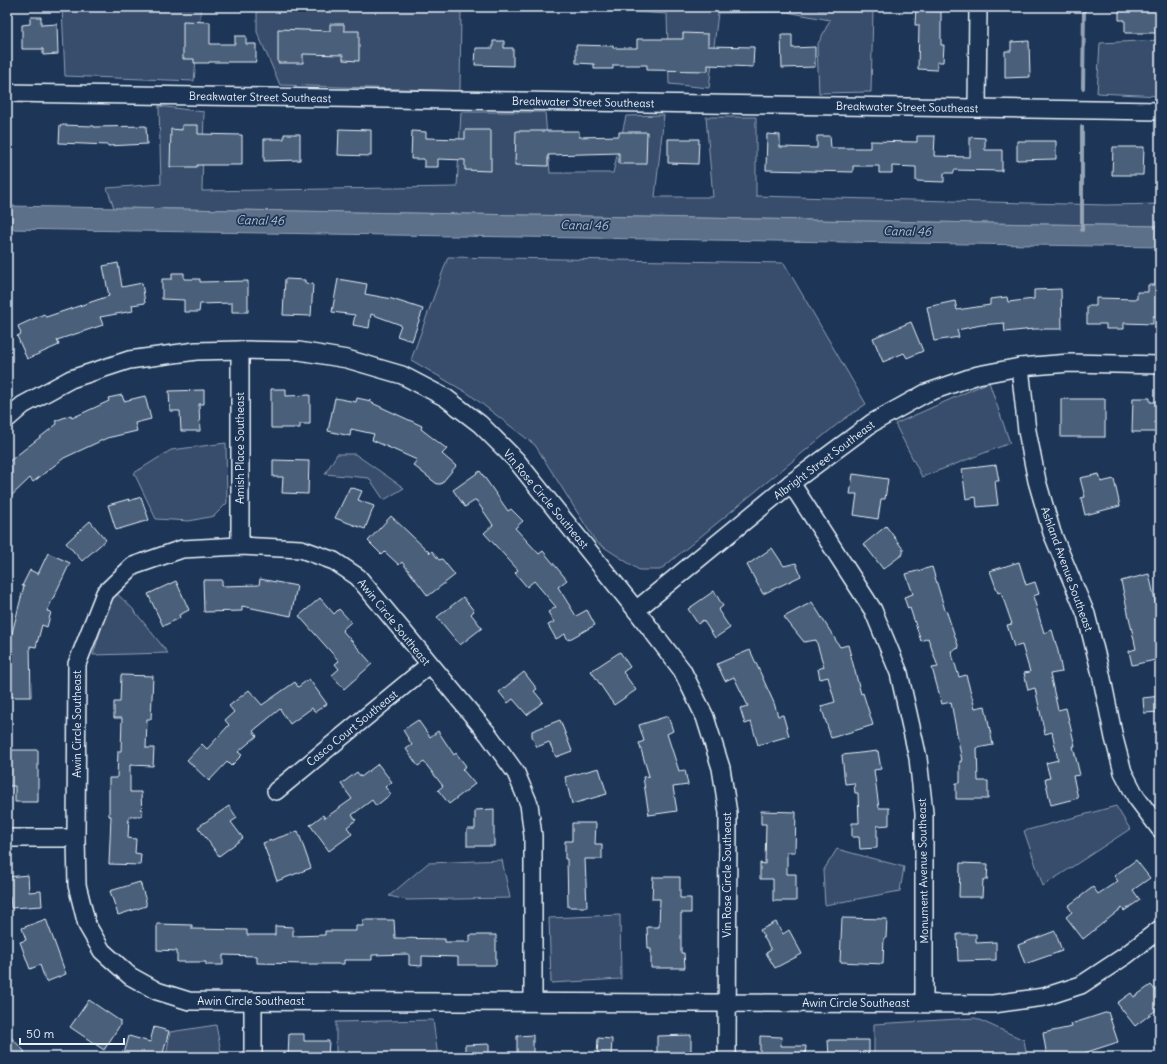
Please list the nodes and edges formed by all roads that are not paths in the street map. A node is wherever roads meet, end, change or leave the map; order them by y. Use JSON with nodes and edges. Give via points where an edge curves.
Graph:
{"nodes":[{"id":1,"x":978,"y":7,"type":"edge"},
{"id":2,"x":7,"y":93,"type":"edge"},
{"id":3,"x":977,"y":108,"type":"junction"},
{"id":4,"x":1160,"y":111,"type":"edge"},
{"id":5,"x":240,"y":350,"type":"junction"},
{"id":6,"x":1160,"y":365,"type":"edge"},
{"id":7,"x":1020,"y":367,"type":"junction"},
{"id":8,"x":7,"y":419,"type":"edge"},
{"id":9,"x":791,"y":483,"type":"junction"},
{"id":10,"x":240,"y":546,"type":"junction"},
{"id":11,"x":636,"y":610,"type":"junction"},
{"id":12,"x":429,"y":665,"type":"junction"},
{"id":13,"x":276,"y":791,"type":"dead end"},
{"id":14,"x":1160,"y":829,"type":"edge"},
{"id":15,"x":7,"y":838,"type":"edge"},
{"id":16,"x":76,"y":838,"type":"junction"},
{"id":17,"x":1160,"y":930,"type":"edge"},
{"id":18,"x":253,"y":1001,"type":"junction"},
{"id":19,"x":533,"y":1002,"type":"junction"},
{"id":20,"x":727,"y":1002,"type":"junction"},
{"id":21,"x":924,"y":1003,"type":"junction"},
{"id":22,"x":253,"y":1057,"type":"edge"},
{"id":23,"x":727,"y":1057,"type":"edge"}],
"edges":[{"from":1,"to":3,"type":"street"},
{"from":2,"to":3,"type":"street","name":"Breakwater Street Southeast"},
{"from":3,"to":4,"type":"street","name":"Breakwater Street Southeast"},
{"from":5,"to":8,"type":"street","name":"Vin Rose Circle Southeast","via":[[196,350],[129,360],[70,378],[23,405]]},
{"from":5,"to":10,"type":"street","name":"Amish Place Southeast"},
{"from":5,"to":11,"type":"street","name":"Vin Rose Circle Southeast","via":[[299,351],[347,359],[402,375],[446,398],[480,424],[516,460]]},
{"from":6,"to":7,"type":"street","name":"Albright Street Southeast","via":[[1070,363]]},
{"from":7,"to":9,"type":"street","name":"Albright Street Southeast","via":[[978,375],[926,393],[872,423]]},
{"from":7,"to":14,"type":"street","name":"Ashland Avenue Southeast","via":[[1027,431],[1037,481],[1052,532],[1086,614],[1123,772],[1136,797]]},
{"from":9,"to":11,"type":"street","name":"Albright Street Southeast"},
{"from":9,"to":21,"type":"street","name":"Monument Avenue Southeast","via":[[873,610],[899,673],[918,758],[924,813]]},
{"from":10,"to":12,"type":"street","name":"Awin Circle Southeast","via":[[301,549],[334,561],[358,577]]},
{"from":10,"to":16,"type":"street","name":"Awin Circle Southeast","via":[[182,549],[161,556],[133,566],[105,593],[77,664]]},
{"from":11,"to":20,"type":"street","name":"Vin Rose Circle Southeast","via":[[682,670],[705,716],[721,768],[728,813]]},
{"from":12,"to":13,"type":"street","name":"Casco Court Southeast"},
{"from":12,"to":19,"type":"street","name":"Awin Circle Southeast","via":[[488,734],[516,773],[529,804],[533,836]]},
{"from":15,"to":16,"type":"street"},
{"from":16,"to":18,"type":"street","name":"Awin Circle Southeast","via":[[77,885],[87,925],[102,951],[130,976],[157,991],[189,1001]]},
{"from":17,"to":21,"type":"street","name":"Awin Circle Southeast","via":[[1081,985],[1044,997],[993,1004]]},
{"from":18,"to":19,"type":"street","name":"Awin Circle Southeast"},
{"from":18,"to":22,"type":"street"},
{"from":19,"to":20,"type":"street","name":"Awin Circle Southeast"},
{"from":20,"to":21,"type":"street","name":"Awin Circle Southeast"},
{"from":20,"to":23,"type":"street","name":"Vin Rose Circle Southeast"}]}
